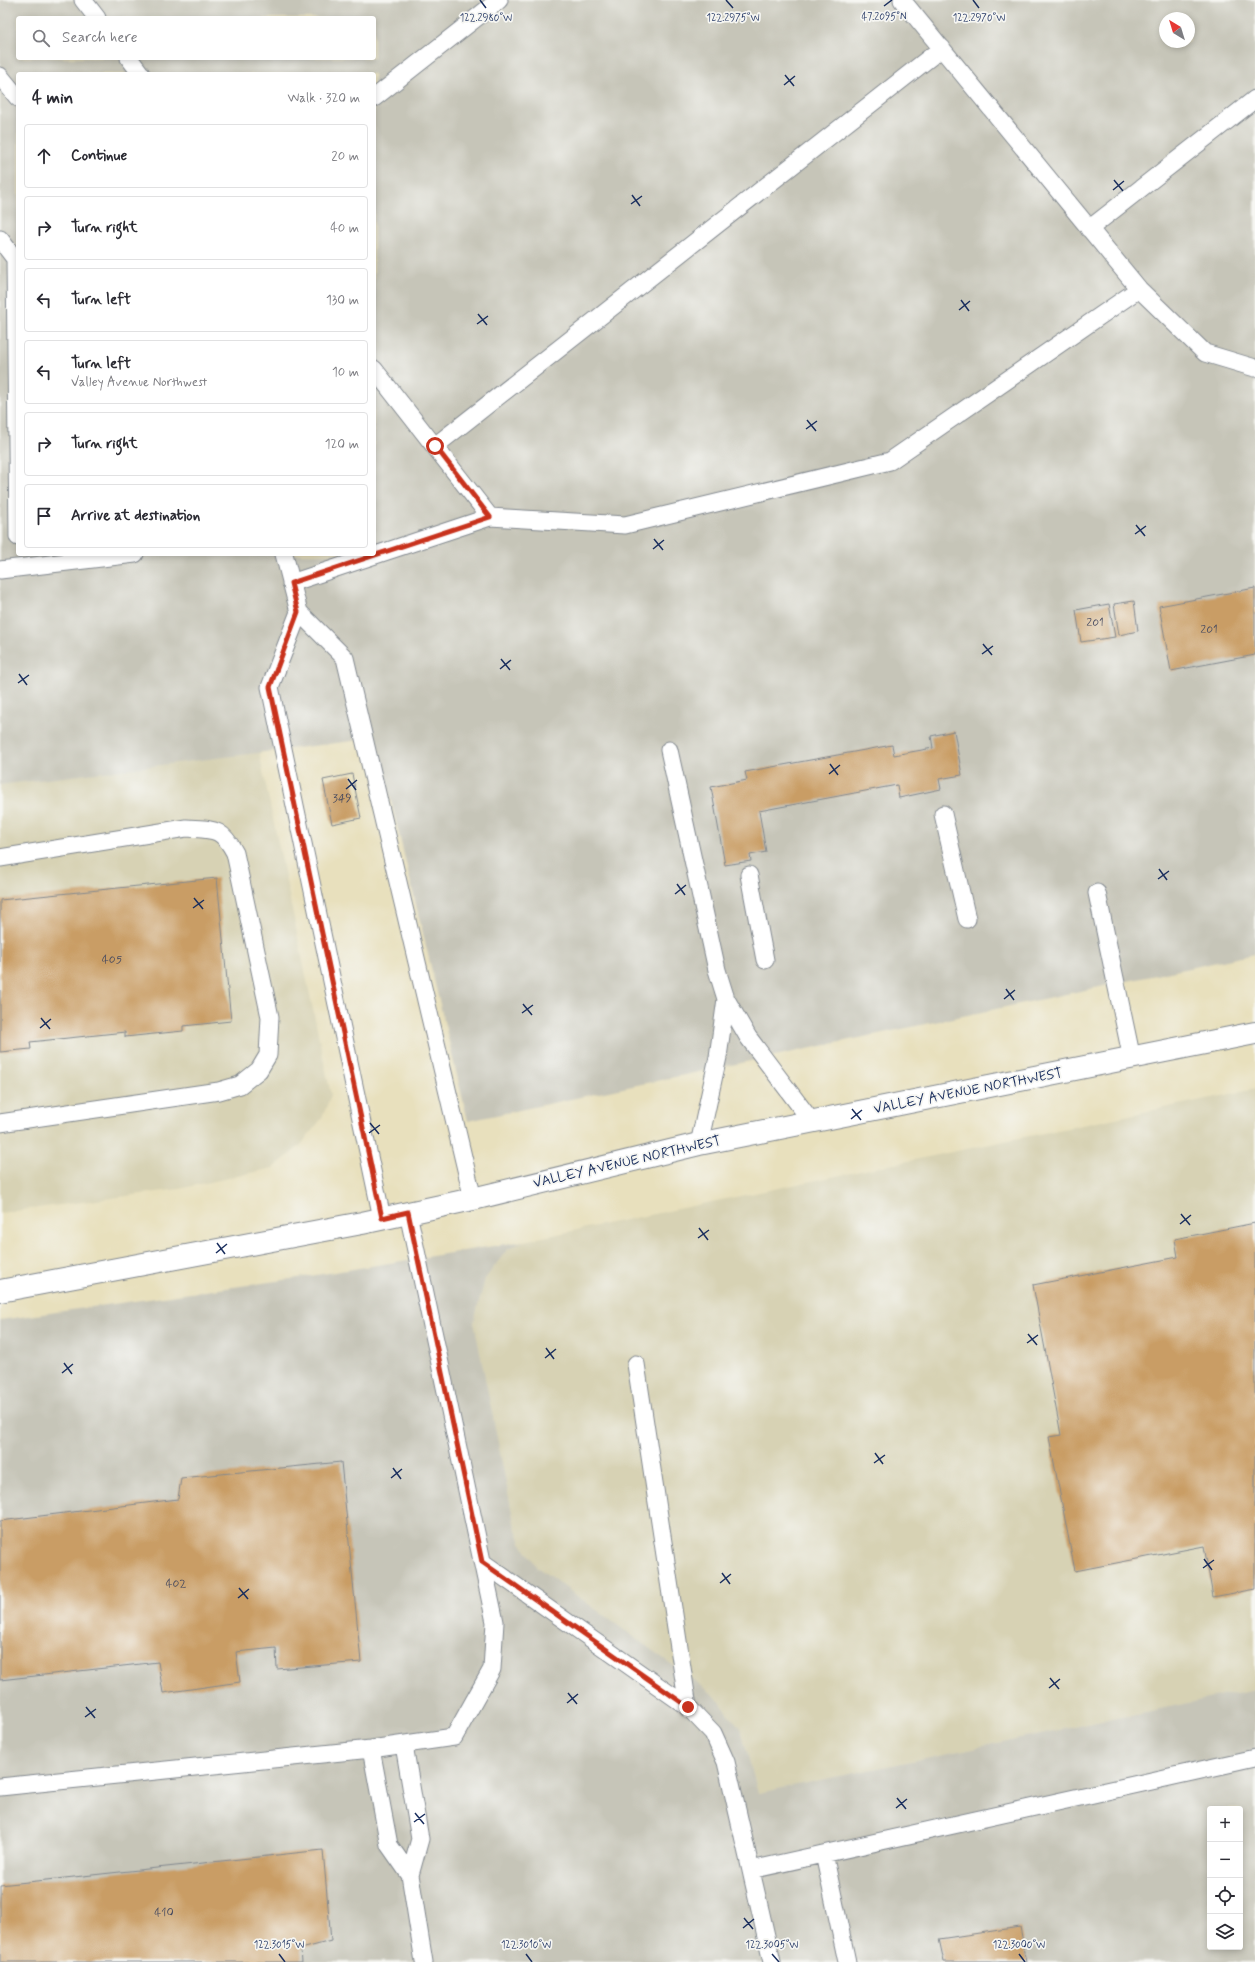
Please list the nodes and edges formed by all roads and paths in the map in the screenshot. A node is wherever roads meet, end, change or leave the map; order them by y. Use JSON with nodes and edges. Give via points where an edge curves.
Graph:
{"nodes":[{"id":1,"x":83,"y":0,"type":"edge"},
{"id":2,"x":499,"y":0,"type":"edge"},
{"id":3,"x":902,"y":0,"type":"edge"},
{"id":4,"x":95,"y":16,"type":"edge"},
{"id":5,"x":942,"y":48,"type":"junction"},
{"id":6,"x":130,"y":60,"type":"edge"},
{"id":7,"x":140,"y":72,"type":"edge"},
{"id":8,"x":0,"y":76,"type":"edge"},
{"id":9,"x":16,"y":96,"type":"edge"},
{"id":10,"x":376,"y":96,"type":"edge"},
{"id":11,"x":1255,"y":99,"type":"edge"},
{"id":12,"x":1089,"y":229,"type":"junction"},
{"id":13,"x":0,"y":239,"type":"edge"},
{"id":14,"x":1139,"y":288,"type":"junction"},
{"id":15,"x":16,"y":352,"type":"edge"},
{"id":16,"x":1255,"y":368,"type":"edge"},
{"id":17,"x":376,"y":372,"type":"edge"},
{"id":18,"x":435,"y":446,"type":"junction"},
{"id":19,"x":490,"y":517,"type":"junction"},
{"id":20,"x":376,"y":555,"type":"edge"},
{"id":21,"x":102,"y":556,"type":"edge"},
{"id":22,"x":284,"y":556,"type":"edge"},
{"id":23,"x":372,"y":556,"type":"edge"},
{"id":24,"x":18,"y":561,"type":"edge"},
{"id":25,"x":0,"y":570,"type":"edge"},
{"id":26,"x":291,"y":583,"type":"junction"},
{"id":27,"x":298,"y":612,"type":"junction"},
{"id":28,"x":669,"y":750,"type":"dead end"},
{"id":29,"x":943,"y":814,"type":"dead end"},
{"id":30,"x":0,"y":858,"type":"edge"},
{"id":31,"x":749,"y":875,"type":"dead end"},
{"id":32,"x":1097,"y":893,"type":"dead end"},
{"id":33,"x":967,"y":919,"type":"dead end"},
{"id":34,"x":765,"y":960,"type":"dead end"},
{"id":35,"x":726,"y":999,"type":"junction"},
{"id":36,"x":1255,"y":1033,"type":"edge"},
{"id":37,"x":1132,"y":1058,"type":"junction"},
{"id":38,"x":812,"y":1122,"type":"junction"},
{"id":39,"x":0,"y":1123,"type":"edge"},
{"id":40,"x":699,"y":1144,"type":"junction"},
{"id":41,"x":473,"y":1199,"type":"junction"},
{"id":42,"x":408,"y":1212,"type":"junction"},
{"id":43,"x":382,"y":1218,"type":"junction"},
{"id":44,"x":0,"y":1291,"type":"edge"},
{"id":45,"x":636,"y":1364,"type":"dead end"},
{"id":46,"x":482,"y":1562,"type":"junction"},
{"id":47,"x":688,"y":1707,"type":"junction"},
{"id":48,"x":404,"y":1745,"type":"junction"},
{"id":49,"x":371,"y":1749,"type":"junction"},
{"id":50,"x":1255,"y":1758,"type":"edge"},
{"id":51,"x":0,"y":1787,"type":"edge"},
{"id":52,"x":824,"y":1854,"type":"junction"},
{"id":53,"x":751,"y":1870,"type":"junction"},
{"id":54,"x":410,"y":1875,"type":"junction"},
{"id":55,"x":424,"y":1962,"type":"edge"},
{"id":56,"x":772,"y":1962,"type":"edge"},
{"id":57,"x":847,"y":1962,"type":"edge"}],
"edges":[{"from":1,"to":4,"type":"lane"},
{"from":2,"to":10,"type":"lane"},
{"from":3,"to":5,"type":"lane"},
{"from":5,"to":12,"type":"lane"},
{"from":5,"to":18,"type":"lane"},
{"from":6,"to":7,"type":"lane"},
{"from":8,"to":9,"type":"lane"},
{"from":11,"to":12,"type":"lane"},
{"from":12,"to":14,"type":"lane"},
{"from":13,"to":15,"type":"lane","via":[[15,259]]},
{"from":14,"to":16,"type":"lane","via":[[1206,353]]},
{"from":14,"to":19,"type":"lane","via":[[890,461],[625,525]]},
{"from":17,"to":18,"type":"lane"},
{"from":18,"to":19,"type":"lane"},
{"from":19,"to":20,"type":"lane"},
{"from":21,"to":24,"type":"lane"},
{"from":22,"to":26,"type":"lane"},
{"from":23,"to":26,"type":"lane"},
{"from":24,"to":25,"type":"lane"},
{"from":26,"to":27,"type":"lane"},
{"from":27,"to":41,"type":"lane","via":[[345,658]]},
{"from":27,"to":43,"type":"lane","via":[[270,687]]},
{"from":28,"to":35,"type":"lane","via":[[717,970]]},
{"from":29,"to":33,"type":"lane"},
{"from":30,"to":39,"type":"lane","via":[[186,828],[216,830],[228,839],[235,853],[270,1017],[268,1055],[259,1070],[240,1085],[219,1091]]},
{"from":31,"to":34,"type":"lane"},
{"from":32,"to":37,"type":"lane"},
{"from":35,"to":38,"type":"lane","via":[[748,1037]]},
{"from":35,"to":40,"type":"lane","via":[[718,1057]]},
{"from":36,"to":37,"type":"main road","name":"VALLEY AVENUE NORTHWEST"},
{"from":37,"to":38,"type":"main road","name":"VALLEY AVENUE NORTHWEST"},
{"from":38,"to":40,"type":"main road","name":"VALLEY AVENUE NORTHWEST"},
{"from":40,"to":41,"type":"main road","name":"VALLEY AVENUE NORTHWEST"},
{"from":41,"to":42,"type":"main road","name":"VALLEY AVENUE NORTHWEST"},
{"from":42,"to":43,"type":"main road","name":"VALLEY AVENUE NORTHWEST"},
{"from":42,"to":46,"type":"lane"},
{"from":43,"to":44,"type":"main road","name":"VALLEY AVENUE NORTHWEST"},
{"from":45,"to":47,"type":"lane"},
{"from":46,"to":47,"type":"lane"},
{"from":46,"to":48,"type":"lane","via":[[495,1622],[492,1669],[454,1737]]},
{"from":47,"to":53,"type":"lane","via":[[713,1733],[726,1762]]},
{"from":48,"to":49,"type":"lane"},
{"from":48,"to":54,"type":"lane","via":[[420,1840]]},
{"from":49,"to":51,"type":"lane"},
{"from":49,"to":54,"type":"lane","via":[[389,1845]]},
{"from":50,"to":52,"type":"lane"},
{"from":52,"to":53,"type":"lane"},
{"from":52,"to":57,"type":"lane"},
{"from":53,"to":56,"type":"lane"},
{"from":54,"to":55,"type":"lane"}]}
